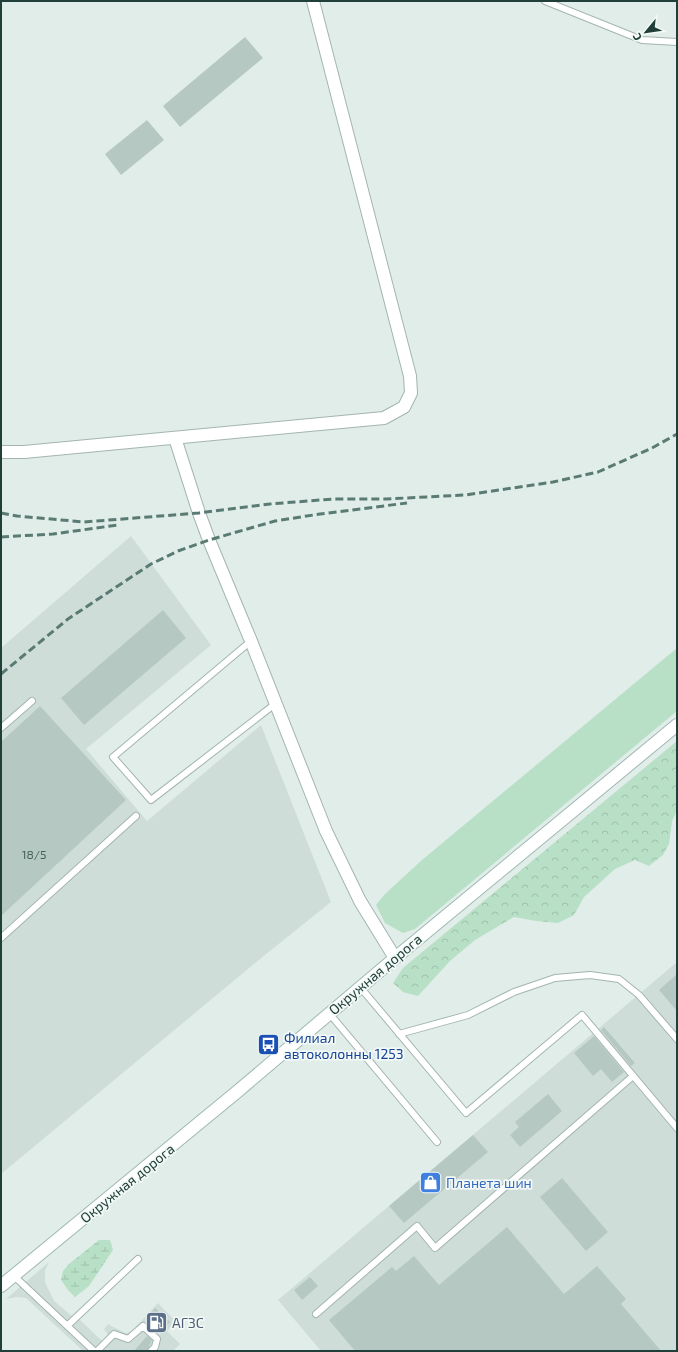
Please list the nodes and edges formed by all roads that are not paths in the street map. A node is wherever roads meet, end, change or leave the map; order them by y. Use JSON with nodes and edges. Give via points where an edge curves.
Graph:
{"nodes":[{"id":1,"x":313,"y":1,"type":"edge"},
{"id":2,"x":546,"y":1,"type":"edge"},
{"id":3,"x":677,"y":42,"type":"edge"},
{"id":4,"x":175,"y":438,"type":"junction"},
{"id":5,"x":1,"y":452,"type":"edge"},
{"id":6,"x":251,"y":641,"type":"junction"},
{"id":7,"x":32,"y":700,"type":"dead end"},
{"id":8,"x":275,"y":704,"type":"junction"},
{"id":9,"x":677,"y":724,"type":"edge"},
{"id":10,"x":1,"y":728,"type":"edge"},
{"id":11,"x":136,"y":816,"type":"dead end"},
{"id":12,"x":2,"y":934,"type":"edge"},
{"id":13,"x":395,"y":958,"type":"junction"},
{"id":14,"x":360,"y":987,"type":"junction"},
{"id":15,"x":329,"y":1013,"type":"junction"},
{"id":16,"x":399,"y":1034,"type":"junction"},
{"id":17,"x":677,"y":1039,"type":"edge"},
{"id":18,"x":633,"y":1076,"type":"junction"},
{"id":19,"x":677,"y":1128,"type":"edge"},
{"id":20,"x":437,"y":1142,"type":"dead end"},
{"id":21,"x":138,"y":1259,"type":"dead end"},
{"id":22,"x":14,"y":1276,"type":"junction"},
{"id":23,"x":1,"y":1286,"type":"edge"},
{"id":24,"x":316,"y":1314,"type":"dead end"},
{"id":25,"x":67,"y":1326,"type":"junction"},
{"id":26,"x":94,"y":1351,"type":"edge"},
{"id":27,"x":97,"y":1351,"type":"edge"},
{"id":28,"x":151,"y":1351,"type":"edge"}],
"edges":[{"from":1,"to":4,"type":"street","via":[[410,376],[411,393],[404,407],[384,418]]},
{"from":2,"to":3,"type":"lane","via":[[642,40]]},
{"from":4,"to":5,"type":"street"},
{"from":4,"to":6,"type":"street","via":[[199,514]]},
{"from":6,"to":8,"type":"street"},
{"from":6,"to":8,"type":"lane","via":[[113,757],[150,800]]},
{"from":7,"to":10,"type":"lane"},
{"from":8,"to":13,"type":"street","via":[[326,831],[360,901]]},
{"from":9,"to":13,"type":"street","name":"Окружная дорога"},
{"from":11,"to":12,"type":"lane"},
{"from":13,"to":14,"type":"street","name":"Окружная дорога"},
{"from":14,"to":15,"type":"street","name":"Окружная дорога"},
{"from":14,"to":16,"type":"lane"},
{"from":15,"to":20,"type":"lane"},
{"from":15,"to":22,"type":"street","name":"Окружная дорога","via":[[238,1092]]},
{"from":16,"to":17,"type":"lane","via":[[468,1015],[514,992],[555,978],[590,975],[619,979],[639,995]]},
{"from":16,"to":18,"type":"lane","via":[[466,1113],[582,1016]]},
{"from":18,"to":19,"type":"lane"},
{"from":18,"to":24,"type":"lane","via":[[435,1248],[417,1226]]},
{"from":21,"to":25,"type":"lane"},
{"from":22,"to":23,"type":"street","name":"Окружная дорога"},
{"from":22,"to":25,"type":"lane"},
{"from":25,"to":26,"type":"lane"},
{"from":27,"to":28,"type":"lane","via":[[114,1334],[128,1340],[143,1326],[157,1339],[156,1347]]}]}
